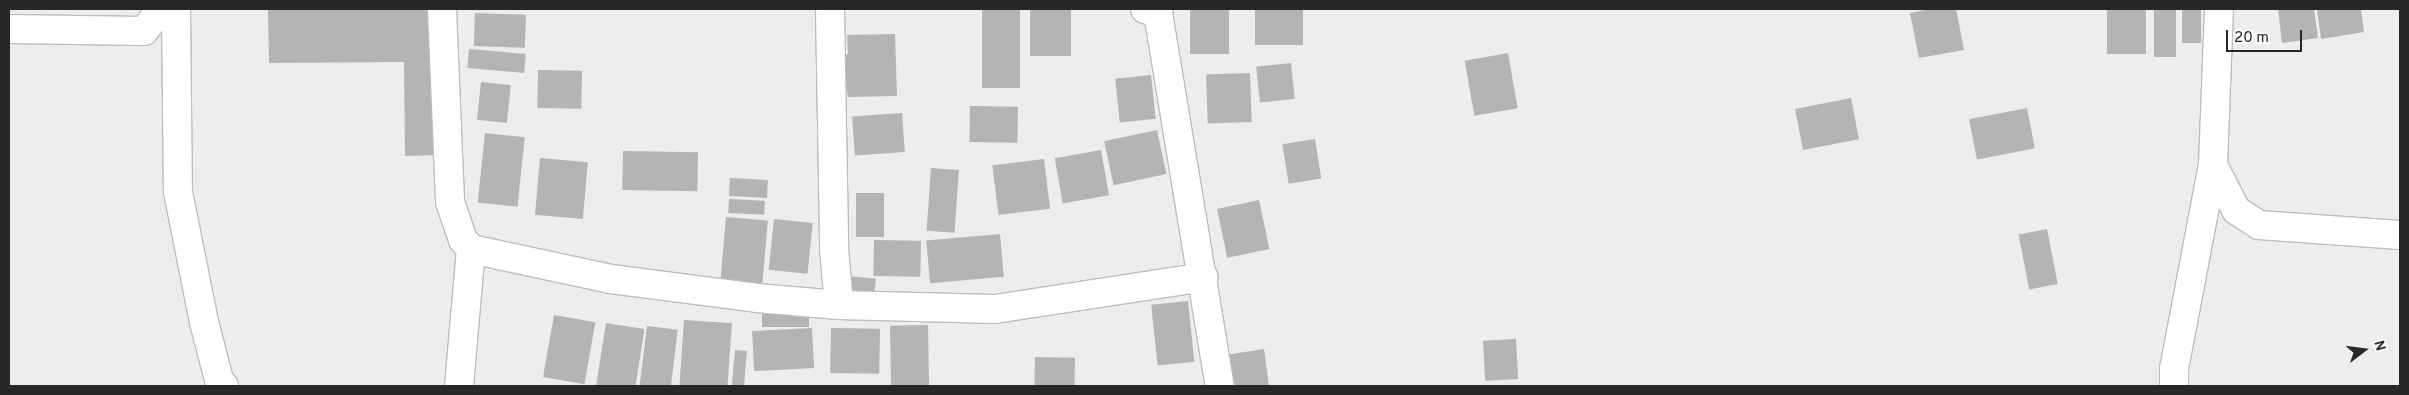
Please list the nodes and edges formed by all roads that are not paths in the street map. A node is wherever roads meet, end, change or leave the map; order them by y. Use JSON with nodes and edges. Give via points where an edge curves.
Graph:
{"nodes":[{"id":1,"x":161,"y":9,"type":"edge"},
{"id":2,"x":176,"y":9,"type":"edge"},
{"id":3,"x":442,"y":9,"type":"edge"},
{"id":4,"x":830,"y":9,"type":"edge"},
{"id":5,"x":1145,"y":9,"type":"edge"},
{"id":6,"x":2219,"y":9,"type":"edge"},
{"id":7,"x":9,"y":29,"type":"edge"},
{"id":8,"x":2213,"y":165,"type":"junction"},
{"id":9,"x":2400,"y":235,"type":"edge"},
{"id":10,"x":471,"y":249,"type":"junction"},
{"id":11,"x":1204,"y":277,"type":"junction"},
{"id":12,"x":839,"y":304,"type":"junction"},
{"id":13,"x":224,"y":386,"type":"edge"},
{"id":14,"x":459,"y":386,"type":"edge"},
{"id":15,"x":1220,"y":386,"type":"edge"},
{"id":16,"x":2174,"y":386,"type":"edge"}],
"edges":[{"from":1,"to":7,"type":"street","via":[[144,31]]},
{"from":2,"to":13,"type":"street","via":[[178,192],[204,322],[219,380]]},
{"from":3,"to":10,"type":"street","via":[[450,202],[463,240]]},
{"from":4,"to":12,"type":"street","via":[[834,249]]},
{"from":5,"to":11,"type":"street","via":[[1158,13]]},
{"from":6,"to":8,"type":"street"},
{"from":8,"to":9,"type":"street","via":[[2236,210],[2259,225]]},
{"from":8,"to":16,"type":"street","via":[[2174,369]]},
{"from":10,"to":12,"type":"street","via":[[611,278],[757,298]]},
{"from":10,"to":14,"type":"street"},
{"from":11,"to":12,"type":"street","via":[[995,309]]},
{"from":11,"to":15,"type":"street"}]}
